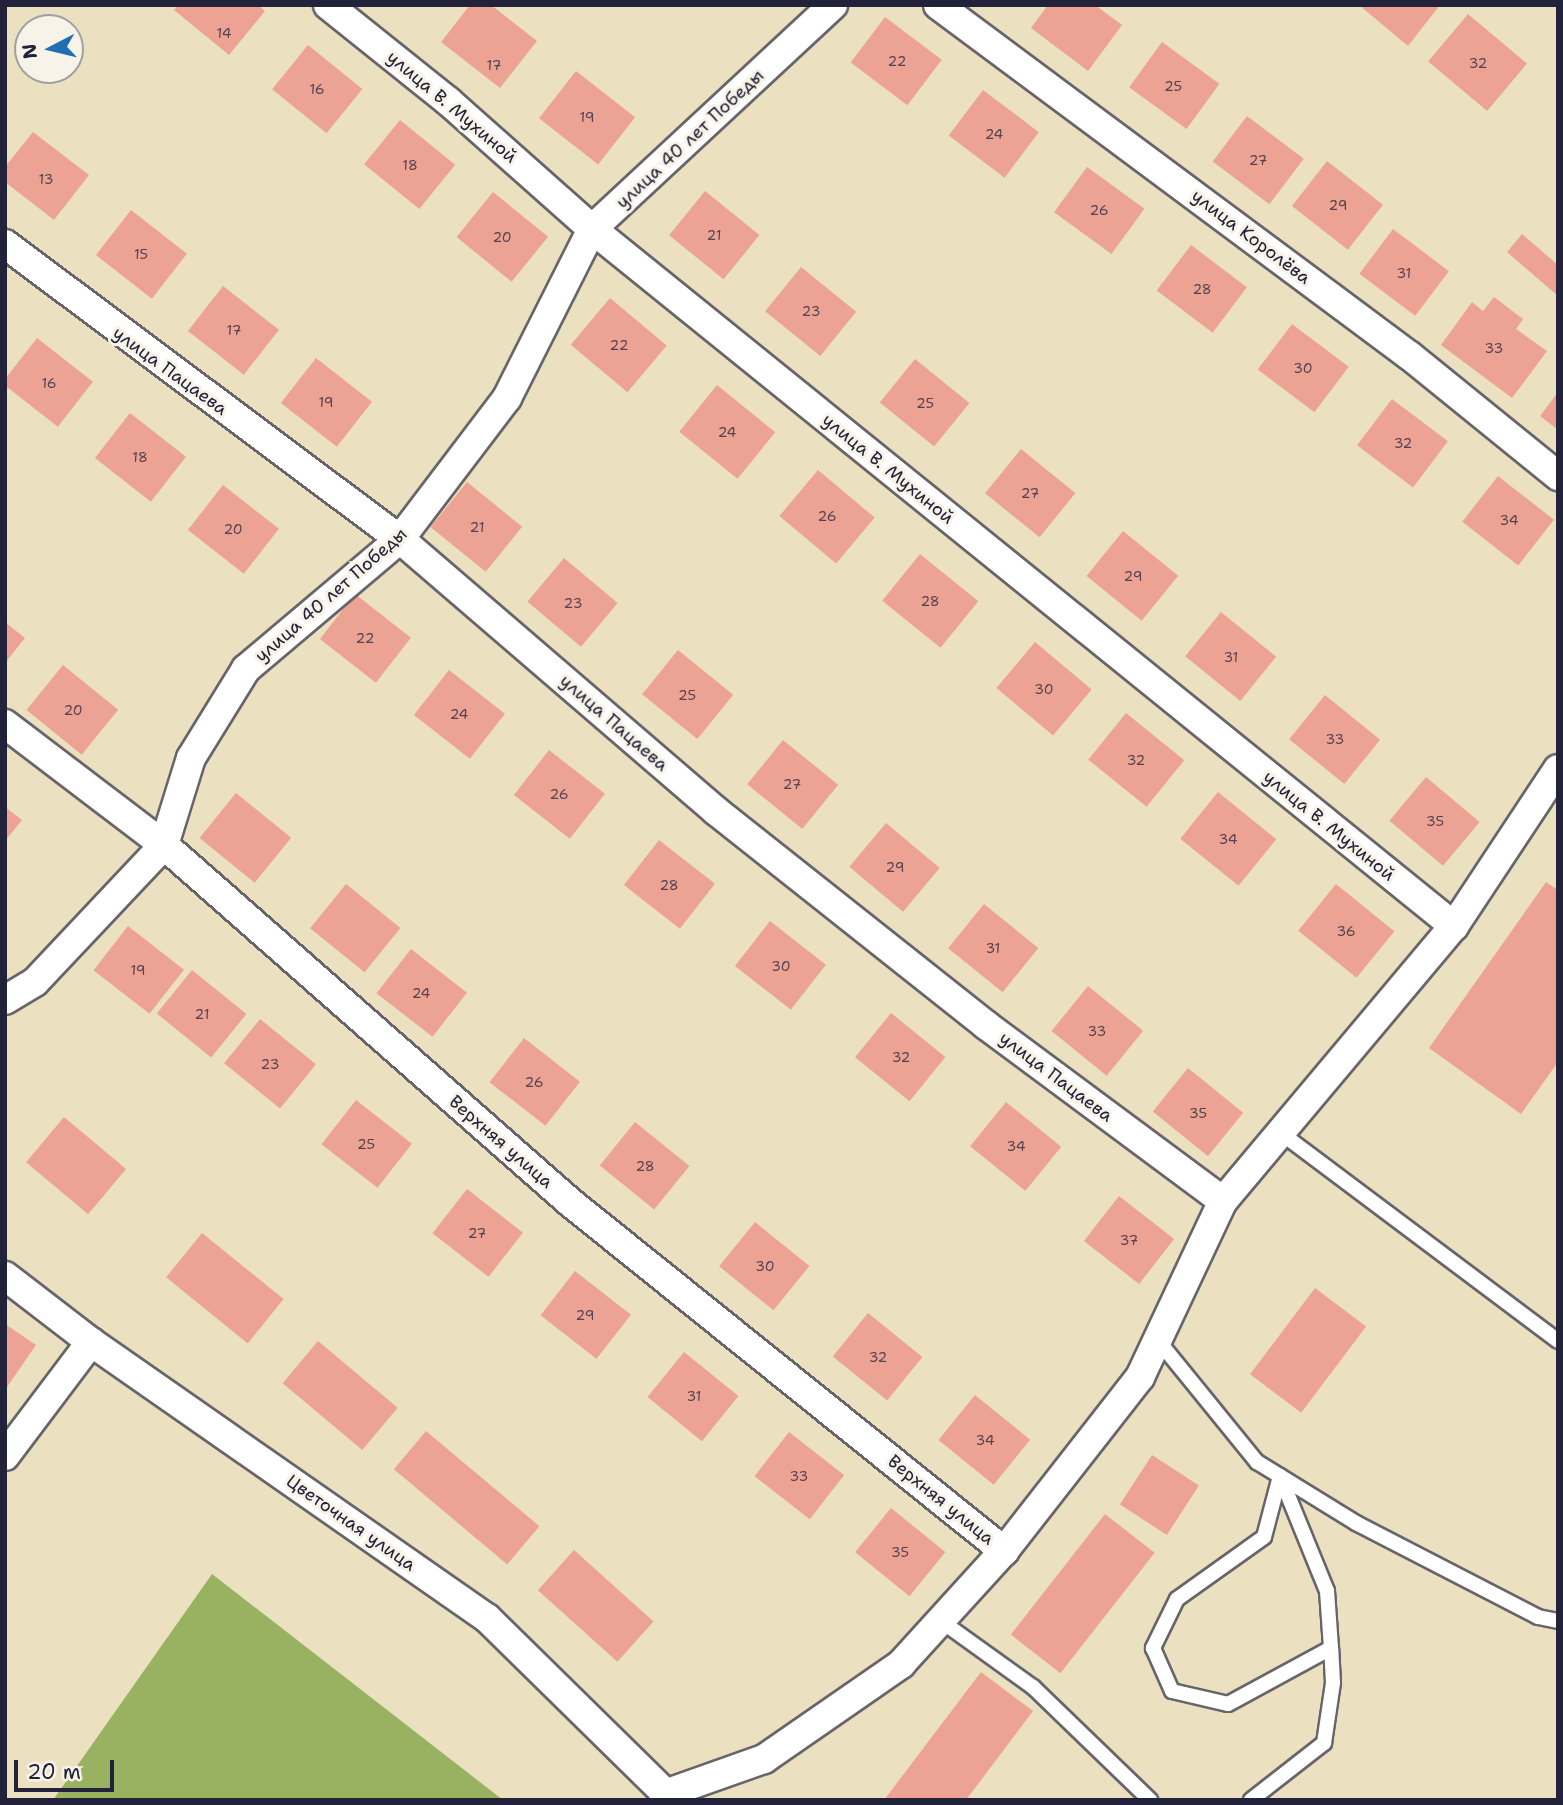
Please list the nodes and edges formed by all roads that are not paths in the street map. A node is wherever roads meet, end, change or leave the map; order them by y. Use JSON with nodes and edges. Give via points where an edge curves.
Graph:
{"nodes":[{"id":1,"x":328,"y":5,"type":"edge"},
{"id":2,"x":833,"y":5,"type":"edge"},
{"id":3,"x":938,"y":5,"type":"edge"},
{"id":4,"x":592,"y":229,"type":"junction"},
{"id":5,"x":5,"y":244,"type":"edge"},
{"id":6,"x":1558,"y":476,"type":"edge"},
{"id":7,"x":400,"y":539,"type":"junction"},
{"id":8,"x":5,"y":724,"type":"edge"},
{"id":9,"x":1558,"y":769,"type":"edge"},
{"id":10,"x":164,"y":845,"type":"junction"},
{"id":11,"x":1454,"y":926,"type":"junction"},
{"id":12,"x":5,"y":1000,"type":"edge"},
{"id":13,"x":1281,"y":1133,"type":"junction"},
{"id":14,"x":1223,"y":1201,"type":"junction"},
{"id":15,"x":5,"y":1276,"type":"edge"},
{"id":16,"x":1157,"y":1339,"type":"junction"},
{"id":17,"x":1558,"y":1341,"type":"edge"},
{"id":18,"x":90,"y":1342,"type":"junction"},
{"id":19,"x":5,"y":1456,"type":"edge"},
{"id":20,"x":1280,"y":1476,"type":"junction"},
{"id":21,"x":1004,"y":1551,"type":"junction"},
{"id":22,"x":941,"y":1620,"type":"junction"},
{"id":23,"x":1558,"y":1621,"type":"edge"},
{"id":24,"x":1331,"y":1648,"type":"junction"},
{"id":25,"x":668,"y":1797,"type":"edge"},
{"id":26,"x":1150,"y":1800,"type":"edge"},
{"id":27,"x":1251,"y":1800,"type":"edge"}],
"edges":[{"from":1,"to":4,"type":"street","name":"улица В. Мухиной","via":[[448,101]]},
{"from":2,"to":4,"type":"street","name":"улица 40 лет Победы"},
{"from":3,"to":6,"type":"street","name":"улица Королёва","via":[[1410,356]]},
{"from":4,"to":7,"type":"street","name":"улица 40 лет Победы","via":[[507,398]]},
{"from":4,"to":11,"type":"street","name":"улица В. Мухиной"},
{"from":5,"to":7,"type":"street","name":"улица Пацаева"},
{"from":7,"to":10,"type":"street","name":"улица 40 лет Победы","via":[[246,669],[191,758]]},
{"from":7,"to":14,"type":"street","name":"улица Пацаева","via":[[716,811],[986,1025]]},
{"from":8,"to":10,"type":"street","name":"Верхняя улица"},
{"from":9,"to":11,"type":"street"},
{"from":10,"to":12,"type":"street","name":"улица 40 лет Победы","via":[[35,982]]},
{"from":10,"to":21,"type":"street","name":"Верхняя улица","via":[[571,1203]]},
{"from":11,"to":13,"type":"street"},
{"from":13,"to":14,"type":"street"},
{"from":13,"to":17,"type":"lane"},
{"from":14,"to":16,"type":"street"},
{"from":15,"to":18,"type":"street","name":"Цветочная улица"},
{"from":16,"to":20,"type":"lane","via":[[1257,1462]]},
{"from":16,"to":21,"type":"street","via":[[1140,1377]]},
{"from":18,"to":19,"type":"street"},
{"from":18,"to":25,"type":"street","name":"Цветочная улица","via":[[487,1618]]},
{"from":20,"to":23,"type":"lane","via":[[1356,1523],[1538,1617]]},
{"from":20,"to":24,"type":"lane","via":[[1327,1591]]},
{"from":20,"to":24,"type":"lane","via":[[1264,1537],[1177,1599],[1153,1648],[1172,1692],[1228,1704]]},
{"from":21,"to":22,"type":"street"},
{"from":22,"to":25,"type":"street","via":[[901,1664],[764,1759]]},
{"from":22,"to":26,"type":"lane","via":[[1033,1687]]},
{"from":24,"to":27,"type":"lane","via":[[1333,1683],[1324,1744]]}]}
